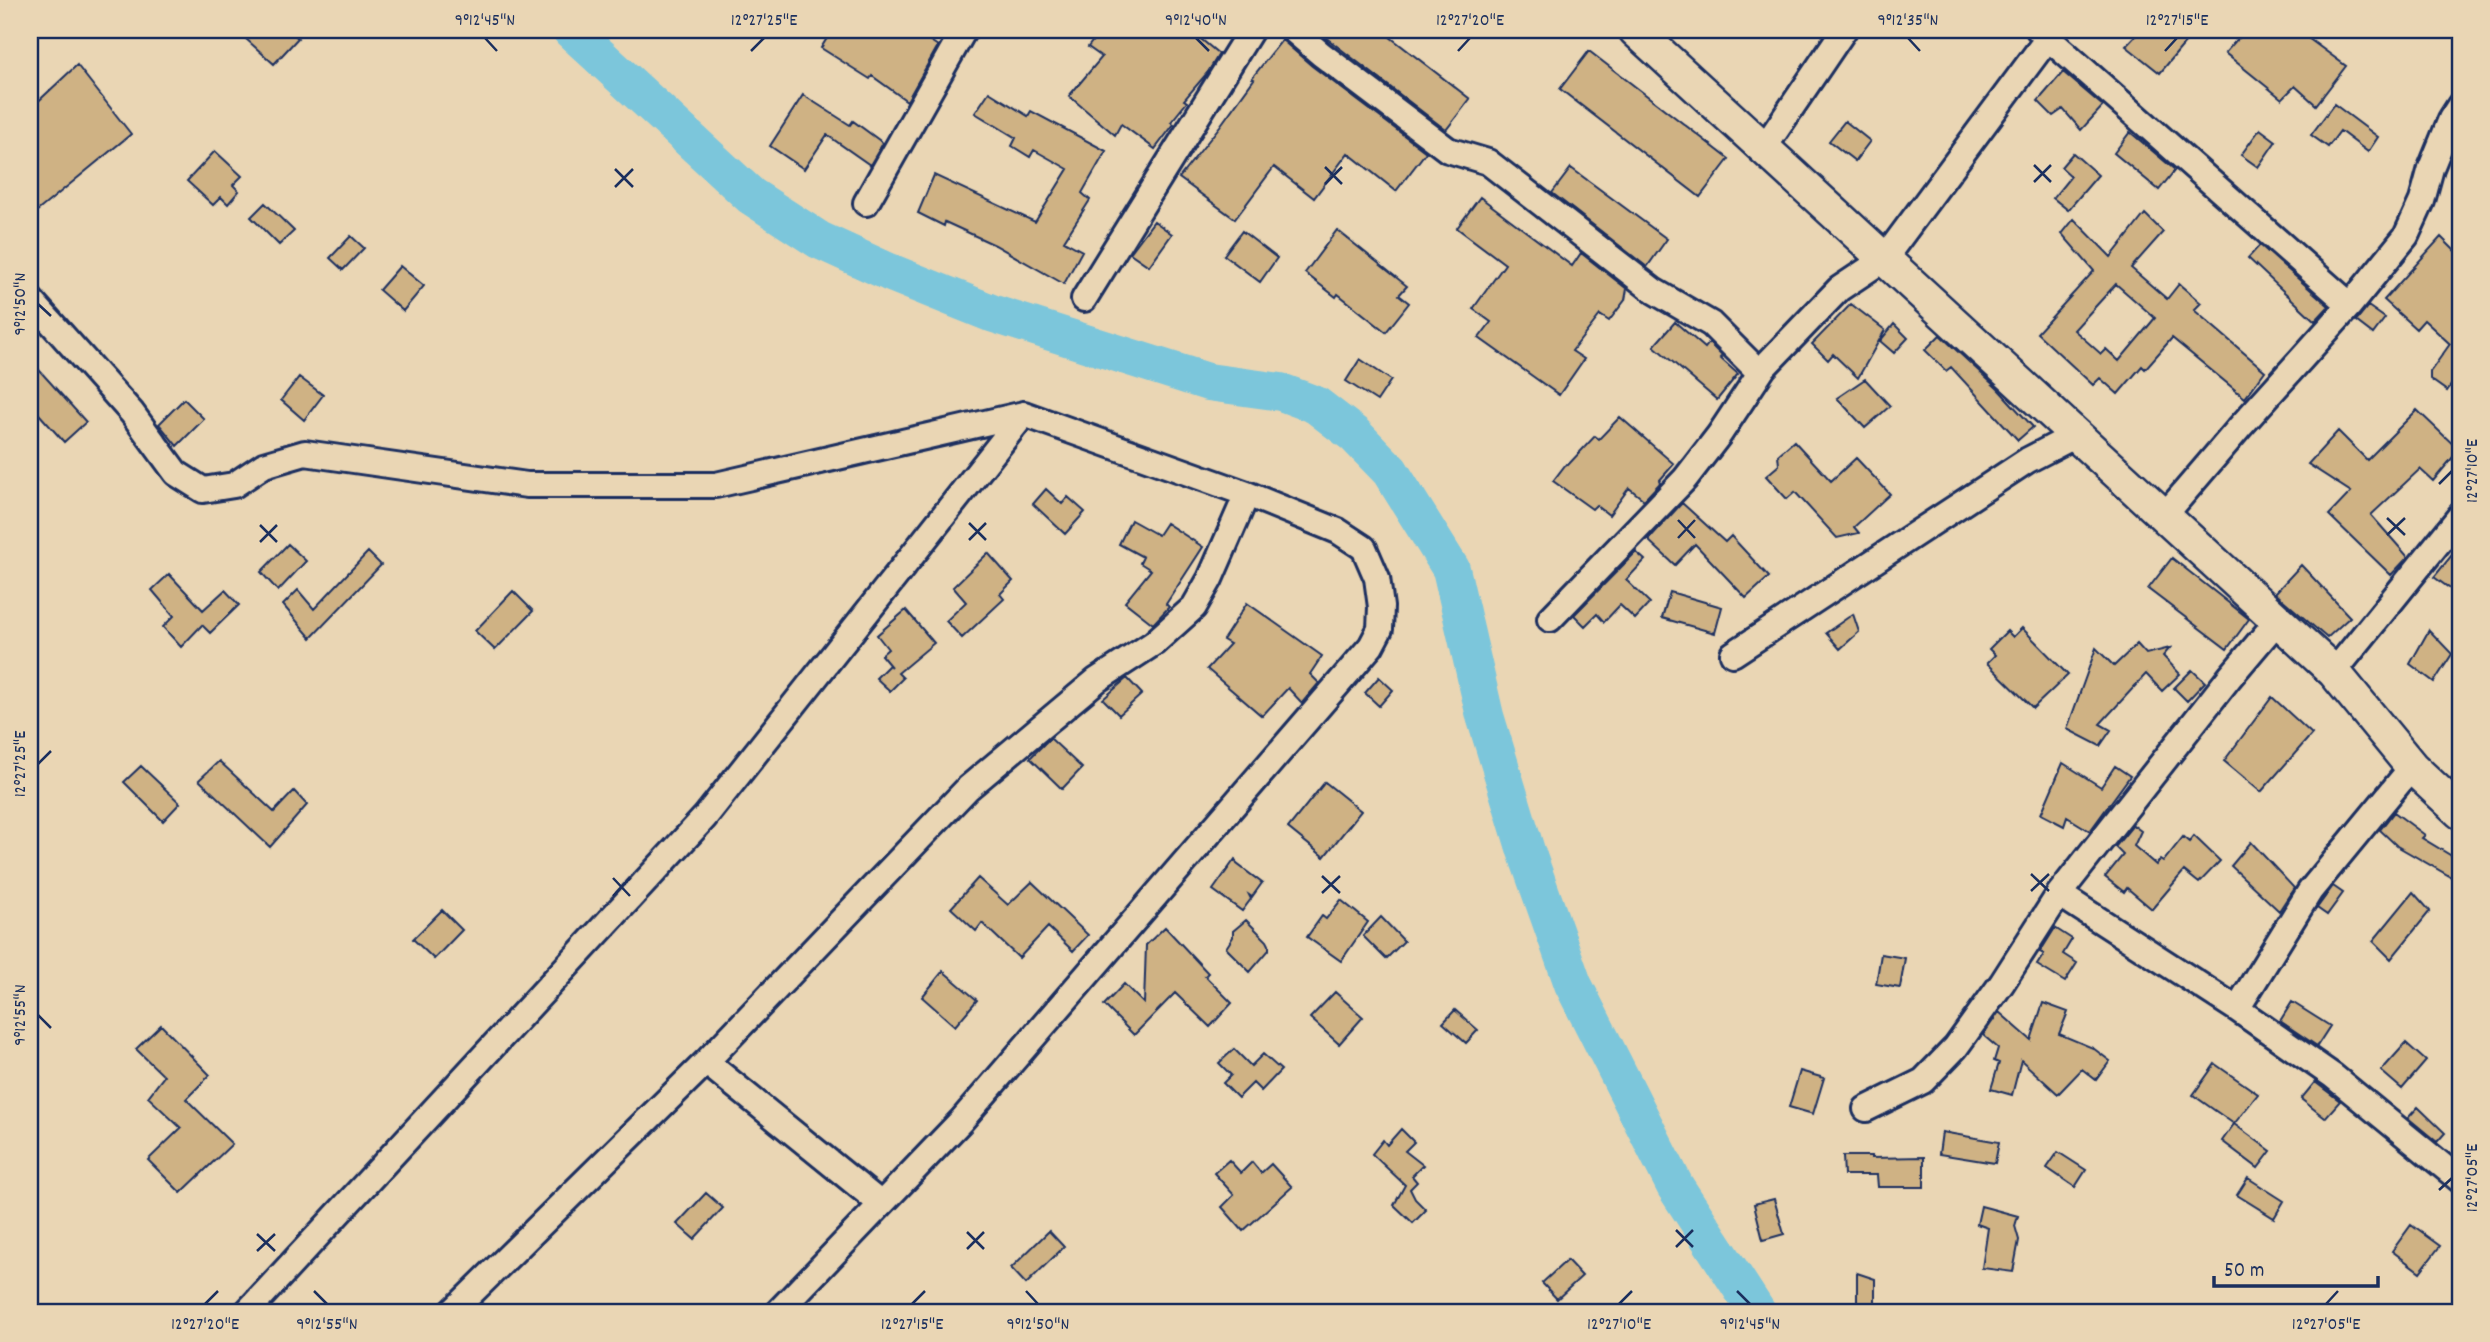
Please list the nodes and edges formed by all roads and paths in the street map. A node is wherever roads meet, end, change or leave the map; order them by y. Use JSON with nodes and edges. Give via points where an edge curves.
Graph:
{"nodes":[{"id":1,"x":964,"y":30,"type":"edge"},
{"id":2,"x":1293,"y":30,"type":"edge"},
{"id":3,"x":1635,"y":30,"type":"edge"},
{"id":4,"x":1844,"y":30,"type":"edge"},
{"id":5,"x":1249,"y":31,"type":"edge"},
{"id":6,"x":2044,"y":34,"type":"edge"},
{"id":7,"x":2460,"y":105,"type":"edge"},
{"id":8,"x":1765,"y":148,"type":"junction"},
{"id":9,"x":866,"y":202,"type":"dead end"},
{"id":10,"x":1884,"y":259,"type":"junction"},
{"id":11,"x":30,"y":299,"type":"edge"},
{"id":12,"x":1084,"y":299,"type":"dead end"},
{"id":13,"x":2350,"y":305,"type":"junction"},
{"id":14,"x":1760,"y":373,"type":"junction"},
{"id":15,"x":1024,"y":414,"type":"junction"},
{"id":16,"x":2076,"y":435,"type":"junction"},
{"id":17,"x":1247,"y":494,"type":"junction"},
{"id":18,"x":2164,"y":516,"type":"junction"},
{"id":19,"x":2460,"y":516,"type":"edge"},
{"id":20,"x":1550,"y":619,"type":"dead end"},
{"id":21,"x":2278,"y":621,"type":"junction"},
{"id":22,"x":1733,"y":654,"type":"dead end"},
{"id":23,"x":2334,"y":672,"type":"junction"},
{"id":24,"x":2412,"y":767,"type":"junction"},
{"id":25,"x":2460,"y":812,"type":"edge"},
{"id":26,"x":2059,"y":894,"type":"junction"},
{"id":27,"x":2237,"y":1009,"type":"junction"},
{"id":28,"x":706,"y":1062,"type":"junction"},
{"id":29,"x":1866,"y":1109,"type":"dead end"},
{"id":30,"x":2460,"y":1180,"type":"edge"},
{"id":31,"x":881,"y":1204,"type":"junction"},
{"id":32,"x":247,"y":1312,"type":"edge"},
{"id":33,"x":452,"y":1312,"type":"edge"},
{"id":34,"x":778,"y":1312,"type":"edge"}],
"edges":[{"from":1,"to":9,"type":"street"},
{"from":2,"to":14,"type":"street","via":[[1448,150],[1488,162],[1654,291],[1711,324]]},
{"from":3,"to":8,"type":"street"},
{"from":4,"to":8,"type":"street"},
{"from":5,"to":12,"type":"street"},
{"from":6,"to":10,"type":"street"},
{"from":6,"to":13,"type":"street"},
{"from":7,"to":13,"type":"street","via":[[2406,236]]},
{"from":8,"to":10,"type":"street"},
{"from":10,"to":14,"type":"street","via":[[1839,289]]},
{"from":10,"to":16,"type":"street"},
{"from":11,"to":15,"type":"street","via":[[131,413],[176,473],[203,489],[234,485],[264,465],[306,453],[527,485],[716,485]]},
{"from":13,"to":18,"type":"street"},
{"from":14,"to":20,"type":"street","via":[[1685,479]]},
{"from":15,"to":17,"type":"street"},
{"from":15,"to":32,"type":"street","via":[[705,817]]},
{"from":16,"to":18,"type":"street"},
{"from":16,"to":22,"type":"street","via":[[2028,460]]},
{"from":17,"to":28,"type":"street","via":[[1194,607],[1154,643],[1097,680],[968,788]]},
{"from":17,"to":31,"type":"street","via":[[1338,531],[1364,548],[1377,578],[1380,629],[1371,646],[961,1121]]},
{"from":18,"to":21,"type":"street"},
{"from":19,"to":23,"type":"street"},
{"from":21,"to":23,"type":"street"},
{"from":21,"to":26,"type":"street"},
{"from":23,"to":24,"type":"street"},
{"from":24,"to":25,"type":"street"},
{"from":24,"to":27,"type":"street","via":[[2310,891]]},
{"from":26,"to":27,"type":"street"},
{"from":26,"to":29,"type":"street","via":[[1956,1046],[1923,1081]]},
{"from":27,"to":30,"type":"street","via":[[2333,1076]]},
{"from":28,"to":31,"type":"street"},
{"from":28,"to":33,"type":"street"},
{"from":31,"to":34,"type":"street"}]}
